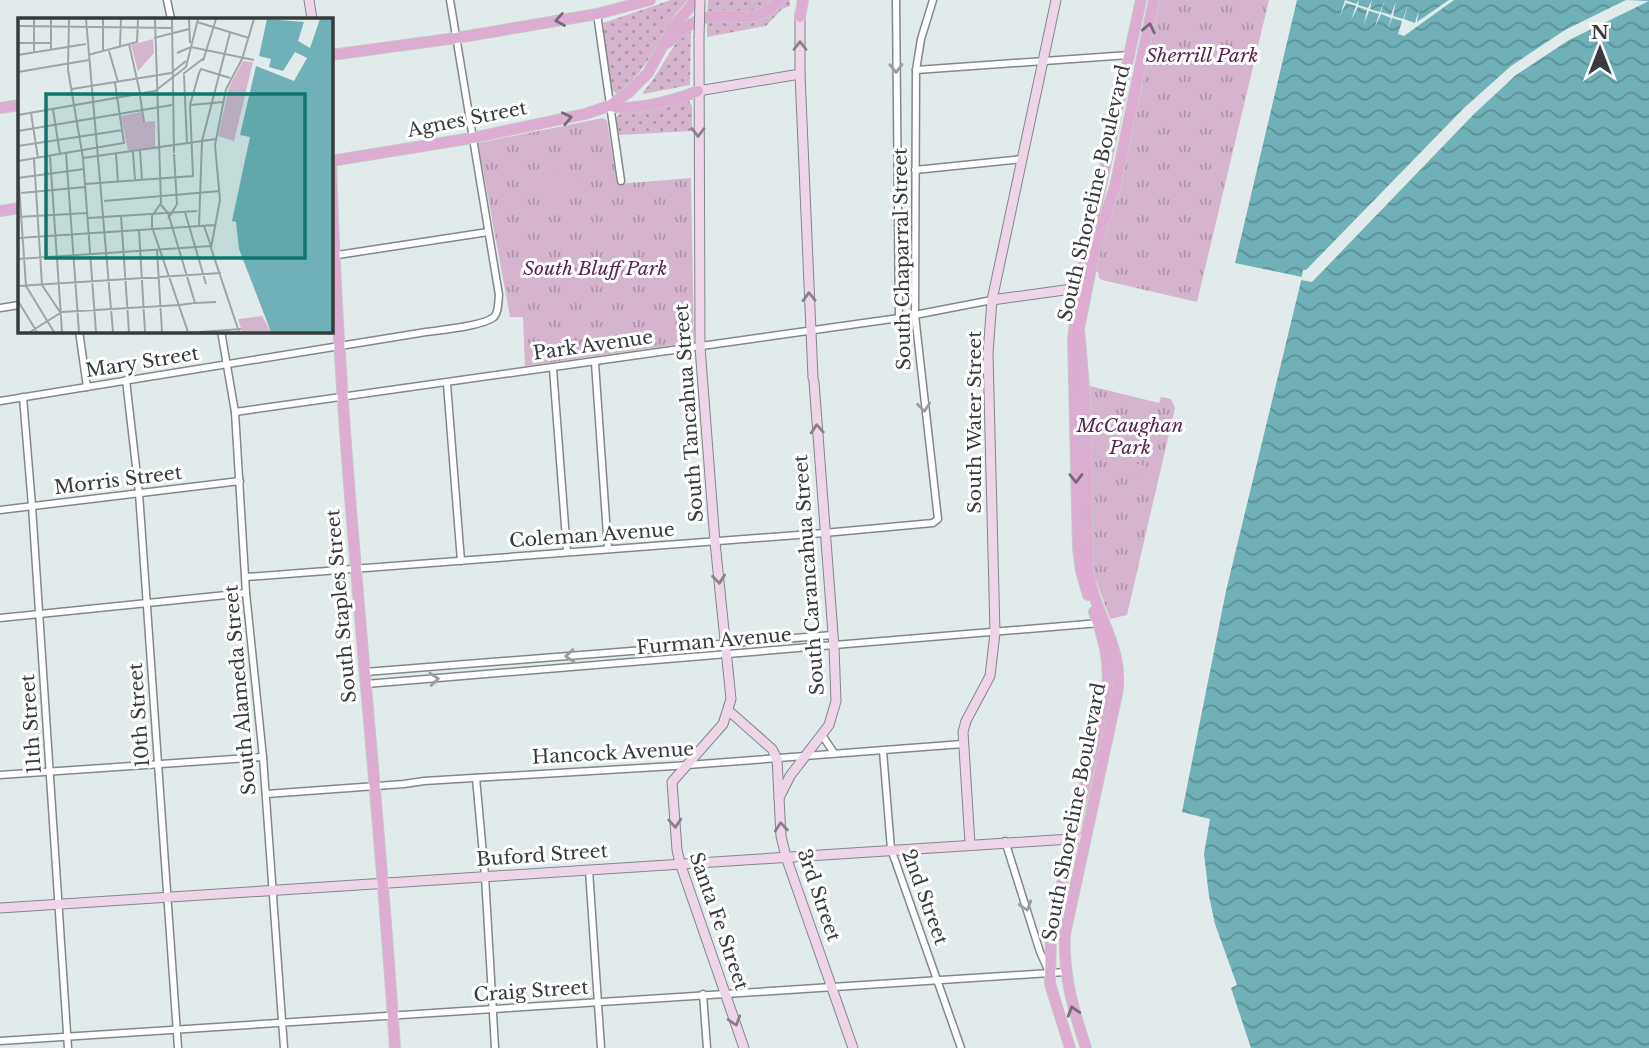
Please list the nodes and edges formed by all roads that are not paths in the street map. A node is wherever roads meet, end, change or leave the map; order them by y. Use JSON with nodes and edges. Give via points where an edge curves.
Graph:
{"nodes":[{"id":1,"x":167,"y":0,"type":"edge"},
{"id":2,"x":309,"y":0,"type":"edge"},
{"id":3,"x":450,"y":0,"type":"edge"},
{"id":4,"x":631,"y":0,"type":"edge"},
{"id":5,"x":650,"y":0,"type":"edge"},
{"id":6,"x":698,"y":0,"type":"edge"},
{"id":7,"x":780,"y":0,"type":"edge"},
{"id":8,"x":801,"y":0,"type":"edge"},
{"id":9,"x":896,"y":0,"type":"edge"},
{"id":10,"x":933,"y":0,"type":"edge"},
{"id":11,"x":1056,"y":0,"type":"edge"},
{"id":12,"x":1141,"y":0,"type":"edge"},
{"id":13,"x":1154,"y":0,"type":"edge"},
{"id":14,"x":612,"y":11,"type":"junction"},
{"id":15,"x":597,"y":14,"type":"junction"},
{"id":16,"x":800,"y":17,"type":"joint"},
{"id":17,"x":171,"y":18,"type":"edge"},
{"id":18,"x":312,"y":18,"type":"edge"},
{"id":19,"x":456,"y":38,"type":"junction"},
{"id":20,"x":664,"y":45,"type":"junction"},
{"id":21,"x":332,"y":55,"type":"edge"},
{"id":22,"x":1129,"y":55,"type":"junction"},
{"id":23,"x":1043,"y":61,"type":"junction"},
{"id":24,"x":916,"y":70,"type":"junction"},
{"id":25,"x":800,"y":74,"type":"junction"},
{"id":26,"x":698,"y":91,"type":"junction"},
{"id":27,"x":18,"y":105,"type":"edge"},
{"id":28,"x":609,"y":106,"type":"junction"},
{"id":29,"x":0,"y":108,"type":"edge"},
{"id":30,"x":472,"y":138,"type":"junction"},
{"id":31,"x":1022,"y":159,"type":"junction"},
{"id":32,"x":332,"y":161,"type":"edge"},
{"id":33,"x":915,"y":170,"type":"junction"},
{"id":34,"x":621,"y":181,"type":"dead end"},
{"id":35,"x":18,"y":208,"type":"edge"},
{"id":36,"x":0,"y":211,"type":"edge"},
{"id":37,"x":488,"y":232,"type":"junction"},
{"id":38,"x":332,"y":256,"type":"edge"},
{"id":39,"x":1082,"y":288,"type":"junction"},
{"id":40,"x":992,"y":300,"type":"junction"},
{"id":41,"x":18,"y":305,"type":"edge"},
{"id":42,"x":0,"y":308,"type":"edge"},
{"id":43,"x":915,"y":315,"type":"junction"},
{"id":44,"x":899,"y":318,"type":"junction"},
{"id":45,"x":810,"y":330,"type":"junction"},
{"id":46,"x":79,"y":332,"type":"edge"},
{"id":47,"x":221,"y":332,"type":"edge"},
{"id":48,"x":338,"y":345,"type":"junction"},
{"id":49,"x":700,"y":347,"type":"junction"},
{"id":50,"x":595,"y":363,"type":"junction"},
{"id":51,"x":226,"y":364,"type":"junction"},
{"id":52,"x":553,"y":369,"type":"junction"},
{"id":53,"x":127,"y":380,"type":"junction"},
{"id":54,"x":447,"y":384,"type":"junction"},
{"id":55,"x":87,"y":387,"type":"junction"},
{"id":56,"x":23,"y":397,"type":"junction"},
{"id":57,"x":343,"y":397,"type":"junction"},
{"id":58,"x":0,"y":401,"type":"edge"},
{"id":59,"x":235,"y":412,"type":"junction"},
{"id":60,"x":240,"y":481,"type":"junction"},
{"id":61,"x":139,"y":493,"type":"junction"},
{"id":62,"x":32,"y":506,"type":"junction"},
{"id":63,"x":0,"y":510,"type":"edge"},
{"id":64,"x":938,"y":519,"type":"joint"},
{"id":65,"x":824,"y":533,"type":"junction"},
{"id":66,"x":715,"y":542,"type":"junction"},
{"id":67,"x":608,"y":549,"type":"junction"},
{"id":68,"x":567,"y":552,"type":"junction"},
{"id":69,"x":461,"y":561,"type":"junction"},
{"id":70,"x":355,"y":569,"type":"junction"},
{"id":71,"x":246,"y":577,"type":"junction"},
{"id":72,"x":246,"y":593,"type":"junction"},
{"id":73,"x":147,"y":604,"type":"junction"},
{"id":74,"x":39,"y":615,"type":"junction"},
{"id":75,"x":0,"y":618,"type":"edge"},
{"id":76,"x":1102,"y":623,"type":"junction"},
{"id":77,"x":995,"y":633,"type":"junction"},
{"id":78,"x":833,"y":635,"type":"junction"},
{"id":79,"x":726,"y":643,"type":"junction"},
{"id":80,"x":834,"y":647,"type":"junction"},
{"id":81,"x":599,"y":653,"type":"junction"},
{"id":82,"x":727,"y":656,"type":"junction"},
{"id":83,"x":486,"y":663,"type":"junction"},
{"id":84,"x":600,"y":666,"type":"junction"},
{"id":85,"x":365,"y":672,"type":"junction"},
{"id":86,"x":486,"y":675,"type":"junction"},
{"id":87,"x":366,"y":684,"type":"junction"},
{"id":88,"x":729,"y":711,"type":"junction"},
{"id":89,"x":822,"y":735,"type":"junction"},
{"id":90,"x":963,"y":744,"type":"junction"},
{"id":91,"x":883,"y":751,"type":"junction"},
{"id":92,"x":834,"y":753,"type":"junction"},
{"id":93,"x":263,"y":757,"type":"junction"},
{"id":94,"x":805,"y":757,"type":"junction"},
{"id":95,"x":777,"y":759,"type":"junction"},
{"id":96,"x":159,"y":764,"type":"junction"},
{"id":97,"x":685,"y":765,"type":"junction"},
{"id":98,"x":666,"y":766,"type":"junction"},
{"id":99,"x":51,"y":772,"type":"junction"},
{"id":100,"x":0,"y":775,"type":"edge"},
{"id":101,"x":476,"y":778,"type":"junction"},
{"id":102,"x":672,"y":782,"type":"junction"},
{"id":103,"x":375,"y":787,"type":"junction"},
{"id":104,"x":266,"y":794,"type":"junction"},
{"id":105,"x":779,"y":797,"type":"junction"},
{"id":106,"x":1072,"y":837,"type":"junction"},
{"id":107,"x":1086,"y":838,"type":"junction"},
{"id":108,"x":1005,"y":841,"type":"junction"},
{"id":109,"x":971,"y":844,"type":"junction"},
{"id":110,"x":891,"y":849,"type":"junction"},
{"id":111,"x":786,"y":857,"type":"junction"},
{"id":112,"x":680,"y":863,"type":"junction"},
{"id":113,"x":589,"y":870,"type":"junction"},
{"id":114,"x":485,"y":876,"type":"junction"},
{"id":115,"x":382,"y":883,"type":"junction"},
{"id":116,"x":273,"y":890,"type":"junction"},
{"id":117,"x":167,"y":897,"type":"junction"},
{"id":118,"x":60,"y":904,"type":"junction"},
{"id":119,"x":0,"y":908,"type":"edge"},
{"id":120,"x":1065,"y":972,"type":"junction"},
{"id":121,"x":1049,"y":973,"type":"junction"},
{"id":122,"x":939,"y":980,"type":"junction"},
{"id":123,"x":832,"y":987,"type":"junction"},
{"id":124,"x":725,"y":993,"type":"junction"},
{"id":125,"x":703,"y":995,"type":"junction"},
{"id":126,"x":598,"y":1002,"type":"junction"},
{"id":127,"x":492,"y":1009,"type":"junction"},
{"id":128,"x":393,"y":1016,"type":"junction"},
{"id":129,"x":283,"y":1022,"type":"junction"},
{"id":130,"x":176,"y":1028,"type":"junction"},
{"id":131,"x":68,"y":1037,"type":"junction"},
{"id":132,"x":0,"y":1041,"type":"edge"},
{"id":133,"x":68,"y":1048,"type":"edge"},
{"id":134,"x":177,"y":1048,"type":"edge"},
{"id":135,"x":284,"y":1048,"type":"edge"},
{"id":136,"x":395,"y":1048,"type":"edge"},
{"id":137,"x":495,"y":1048,"type":"edge"},
{"id":138,"x":601,"y":1048,"type":"edge"},
{"id":139,"x":707,"y":1048,"type":"edge"},
{"id":140,"x":744,"y":1048,"type":"edge"},
{"id":141,"x":853,"y":1048,"type":"edge"},
{"id":142,"x":961,"y":1048,"type":"edge"},
{"id":143,"x":1070,"y":1048,"type":"edge"},
{"id":144,"x":1086,"y":1048,"type":"edge"}],
"edges":[{"from":1,"to":17,"type":"street"},
{"from":2,"to":18,"type":"main road"},
{"from":3,"to":19,"type":"street"},
{"from":4,"to":14,"type":"main road"},
{"from":5,"to":14,"type":"main road"},
{"from":6,"to":20,"type":"main road","via":[[683,13]]},
{"from":6,"to":26,"type":"main road","name":"South Tancahua Street","bridge":true},
{"from":7,"to":20,"type":"main road","via":[[752,17],[699,20]]},
{"from":8,"to":16,"type":"main road"},
{"from":9,"to":44,"type":"street","one_way":true},
{"from":10,"to":24,"type":"street","name":"South Chaparral Street"},
{"from":11,"to":23,"type":"main road","name":"South Water Street"},
{"from":12,"to":22,"type":"main road","name":"South Shoreline Boulevard"},
{"from":39,"to":13,"type":"main road","name":"South Shoreline Boulevard","one_way":true,"via":[[1115,187]]},
{"from":14,"to":15,"type":"main road"},
{"from":15,"to":19,"type":"main road","one_way":true},
{"from":15,"to":28,"type":"street"},
{"from":25,"to":16,"type":"main road","name":"South Carancahua Street","one_way":true},
{"from":19,"to":21,"type":"main road"},
{"from":19,"to":30,"type":"street"},
{"from":20,"to":28,"type":"main road","via":[[639,84]]},
{"from":22,"to":23,"type":"street"},
{"from":22,"to":39,"type":"main road","name":"South Shoreline Boulevard"},
{"from":23,"to":24,"type":"street"},
{"from":23,"to":31,"type":"main road","name":"South Water Street"},
{"from":24,"to":33,"type":"street","name":"South Chaparral Street"},
{"from":25,"to":26,"type":"main road"},
{"from":45,"to":25,"type":"main road","name":"South Carancahua Street","one_way":true},
{"from":26,"to":28,"type":"main road","via":[[621,109]]},
{"from":26,"to":49,"type":"main road","name":"South Tancahua Street","one_way":true},
{"from":27,"to":29,"type":"main road"},
{"from":30,"to":28,"type":"main road","name":"Agnes Street","one_way":true},
{"from":28,"to":34,"type":"street"},
{"from":30,"to":32,"type":"main road","name":"Agnes Street"},
{"from":30,"to":37,"type":"street"},
{"from":31,"to":33,"type":"street"},
{"from":31,"to":40,"type":"main road","name":"South Water Street"},
{"from":33,"to":43,"type":"street","name":"South Chaparral Street"},
{"from":35,"to":36,"type":"main road"},
{"from":37,"to":38,"type":"street"},
{"from":37,"to":48,"type":"street","name":"Mary Street","via":[[499,295],[494,316]]},
{"from":38,"to":48,"type":"main road","name":"South Staples Street"},
{"from":39,"to":40,"type":"main road","name":"Park Avenue"},
{"from":39,"to":76,"type":"main road","name":"South Shoreline Boulevard","via":[[1073,340],[1078,548],[1084,584]]},
{"from":40,"to":43,"type":"street","name":"Park Avenue"},
{"from":40,"to":77,"type":"main road","name":"South Water Street","via":[[988,353]]},
{"from":41,"to":42,"type":"street"},
{"from":43,"to":44,"type":"street","name":"Park Avenue"},
{"from":43,"to":64,"type":"street","name":"South Chaparral Street","one_way":true},
{"from":44,"to":45,"type":"street","name":"Park Avenue"},
{"from":45,"to":49,"type":"street","name":"Park Avenue"},
{"from":65,"to":45,"type":"main road","name":"South Carancahua Street","one_way":true},
{"from":46,"to":55,"type":"street"},
{"from":47,"to":51,"type":"street","name":"South Alameda Street"},
{"from":48,"to":51,"type":"street","name":"Mary Street"},
{"from":48,"to":57,"type":"main road","name":"South Staples Street"},
{"from":49,"to":50,"type":"street","name":"Park Avenue"},
{"from":49,"to":66,"type":"main road","name":"South Tancahua Street"},
{"from":50,"to":52,"type":"street","name":"Park Avenue"},
{"from":50,"to":67,"type":"street"},
{"from":51,"to":53,"type":"street","name":"Mary Street"},
{"from":51,"to":59,"type":"street","name":"South Alameda Street"},
{"from":52,"to":54,"type":"street","name":"Park Avenue"},
{"from":52,"to":68,"type":"street"},
{"from":53,"to":55,"type":"street","name":"Mary Street"},
{"from":53,"to":61,"type":"street","name":"10th Street"},
{"from":54,"to":57,"type":"street","name":"Park Avenue"},
{"from":54,"to":69,"type":"street"},
{"from":55,"to":56,"type":"street","name":"Mary Street"},
{"from":56,"to":58,"type":"street","name":"Mary Street"},
{"from":56,"to":62,"type":"street","name":"11th Street"},
{"from":57,"to":59,"type":"street","name":"Park Avenue"},
{"from":57,"to":70,"type":"main road","name":"South Staples Street"},
{"from":59,"to":60,"type":"street","name":"South Alameda Street"},
{"from":60,"to":61,"type":"street","name":"Morris Street"},
{"from":60,"to":71,"type":"street","name":"South Alameda Street"},
{"from":61,"to":62,"type":"street","name":"Morris Street"},
{"from":61,"to":73,"type":"street","name":"10th Street"},
{"from":62,"to":63,"type":"street","name":"Morris Street"},
{"from":62,"to":74,"type":"street","name":"11th Street"},
{"from":64,"to":65,"type":"street","name":"Coleman Avenue"},
{"from":65,"to":66,"type":"street","name":"Coleman Avenue"},
{"from":65,"to":78,"type":"main road","name":"South Carancahua Street"},
{"from":66,"to":67,"type":"street","name":"Coleman Avenue"},
{"from":66,"to":79,"type":"main road","name":"South Tancahua Street","one_way":true},
{"from":67,"to":68,"type":"street","name":"Coleman Avenue"},
{"from":68,"to":69,"type":"street","name":"Coleman Avenue"},
{"from":69,"to":70,"type":"street","name":"Coleman Avenue"},
{"from":70,"to":71,"type":"street","name":"Coleman Avenue"},
{"from":70,"to":85,"type":"main road","name":"South Staples Street"},
{"from":71,"to":72,"type":"street","name":"South Alameda Street"},
{"from":72,"to":73,"type":"street"},
{"from":72,"to":93,"type":"street","name":"South Alameda Street"},
{"from":73,"to":74,"type":"street"},
{"from":73,"to":96,"type":"street","name":"10th Street"},
{"from":74,"to":75,"type":"street"},
{"from":74,"to":99,"type":"street","name":"11th Street"},
{"from":76,"to":77,"type":"street","name":"Furman Avenue"},
{"from":76,"to":106,"type":"main road","name":"South Shoreline Boulevard","via":[[1107,690]]},
{"from":76,"to":107,"type":"main road","name":"South Shoreline Boulevard","via":[[1115,651],[1118,688]]},
{"from":77,"to":80,"type":"street","name":"Furman Avenue"},
{"from":77,"to":90,"type":"main road","name":"South Water Street","via":[[990,677],[965,721]]},
{"from":78,"to":79,"type":"street","name":"Furman Avenue"},
{"from":78,"to":80,"type":"main road","name":"South Carancahua Street"},
{"from":79,"to":81,"type":"street","name":"Furman Avenue"},
{"from":79,"to":82,"type":"main road","name":"South Tancahua Street"},
{"from":80,"to":82,"type":"street","name":"Furman Avenue"},
{"from":80,"to":89,"type":"main road","name":"South Carancahua Street","via":[[836,701]]},
{"from":81,"to":83,"type":"street","name":"Furman Avenue","one_way":true},
{"from":81,"to":84,"type":"street"},
{"from":82,"to":84,"type":"street","name":"Furman Avenue"},
{"from":82,"to":88,"type":"main road","name":"South Tancahua Street"},
{"from":83,"to":85,"type":"street","name":"Furman Avenue"},
{"from":83,"to":86,"type":"street"},
{"from":84,"to":86,"type":"street","name":"Furman Avenue"},
{"from":85,"to":87,"type":"main road","name":"South Staples Street"},
{"from":87,"to":86,"type":"street","name":"Furman Avenue","one_way":true},
{"from":87,"to":103,"type":"main road","name":"South Staples Street"},
{"from":88,"to":95,"type":"main road","via":[[772,749]]},
{"from":88,"to":97,"type":"main road","via":[[723,724]]},
{"from":89,"to":92,"type":"street"},
{"from":89,"to":94,"type":"main road","name":"South Carancahua Street"},
{"from":90,"to":91,"type":"street","name":"Hancock Avenue"},
{"from":90,"to":109,"type":"main road","name":"South Water Street"},
{"from":91,"to":92,"type":"street","name":"Hancock Avenue"},
{"from":91,"to":110,"type":"street","name":"2nd Street"},
{"from":92,"to":94,"type":"street","name":"Hancock Avenue"},
{"from":93,"to":96,"type":"street"},
{"from":93,"to":104,"type":"street","name":"South Alameda Street"},
{"from":94,"to":95,"type":"street","name":"Hancock Avenue"},
{"from":94,"to":105,"type":"main road"},
{"from":95,"to":97,"type":"street","name":"Hancock Avenue"},
{"from":95,"to":105,"type":"main road","name":"3rd Street"},
{"from":96,"to":99,"type":"street"},
{"from":96,"to":117,"type":"street","name":"10th Street"},
{"from":97,"to":98,"type":"street","name":"Hancock Avenue"},
{"from":97,"to":102,"type":"main road"},
{"from":98,"to":101,"type":"street","name":"Hancock Avenue"},
{"from":98,"to":102,"type":"street"},
{"from":99,"to":100,"type":"street"},
{"from":99,"to":118,"type":"street","name":"11th Street"},
{"from":101,"to":103,"type":"street","name":"Hancock Avenue"},
{"from":101,"to":114,"type":"street"},
{"from":102,"to":112,"type":"main road","name":"Santa Fe Street","one_way":true},
{"from":103,"to":104,"type":"street","name":"Hancock Avenue"},
{"from":103,"to":115,"type":"main road","name":"South Staples Street"},
{"from":104,"to":116,"type":"street","name":"South Alameda Street"},
{"from":111,"to":105,"type":"main road","name":"3rd Street","one_way":true},
{"from":106,"to":107,"type":"main road","name":"Buford Street"},
{"from":106,"to":108,"type":"main road","name":"Buford Street"},
{"from":106,"to":121,"type":"main road","name":"South Shoreline Boulevard","via":[[1051,932]]},
{"from":107,"to":120,"type":"main road","name":"South Shoreline Boulevard","via":[[1068,916]]},
{"from":108,"to":109,"type":"main road","name":"Buford Street"},
{"from":108,"to":121,"type":"street","one_way":true},
{"from":109,"to":110,"type":"main road","name":"Buford Street"},
{"from":110,"to":111,"type":"main road","name":"Buford Street"},
{"from":110,"to":122,"type":"street","name":"2nd Street"},
{"from":111,"to":112,"type":"main road","name":"Buford Street"},
{"from":111,"to":123,"type":"main road","name":"3rd Street"},
{"from":112,"to":113,"type":"main road","name":"Buford Street"},
{"from":112,"to":124,"type":"main road","name":"Santa Fe Street"},
{"from":113,"to":114,"type":"main road","name":"Buford Street"},
{"from":113,"to":126,"type":"street"},
{"from":114,"to":115,"type":"main road","name":"Buford Street"},
{"from":114,"to":127,"type":"street"},
{"from":115,"to":116,"type":"main road","name":"Buford Street"},
{"from":115,"to":128,"type":"main road","name":"South Staples Street"},
{"from":116,"to":117,"type":"main road","name":"Buford Street"},
{"from":116,"to":129,"type":"street","name":"South Alameda Street"},
{"from":117,"to":118,"type":"main road","name":"Buford Street"},
{"from":117,"to":130,"type":"street","name":"10th Street"},
{"from":118,"to":119,"type":"main road","name":"Buford Street"},
{"from":118,"to":131,"type":"street","name":"11th Street"},
{"from":120,"to":121,"type":"street","name":"Craig Street"},
{"from":144,"to":120,"type":"main road","name":"South Shoreline Boulevard","one_way":true},
{"from":121,"to":122,"type":"street","name":"Craig Street"},
{"from":121,"to":143,"type":"main road","name":"South Shoreline Boulevard"},
{"from":122,"to":123,"type":"street","name":"Craig Street"},
{"from":122,"to":142,"type":"street","name":"2nd Street"},
{"from":123,"to":124,"type":"street","name":"Craig Street"},
{"from":123,"to":141,"type":"main road","name":"3rd Street"},
{"from":124,"to":125,"type":"street","name":"Craig Street"},
{"from":124,"to":140,"type":"main road","name":"Santa Fe Street","one_way":true},
{"from":125,"to":126,"type":"street","name":"Craig Street"},
{"from":125,"to":139,"type":"street"},
{"from":126,"to":127,"type":"street","name":"Craig Street"},
{"from":126,"to":138,"type":"street"},
{"from":127,"to":128,"type":"street","name":"Craig Street"},
{"from":127,"to":137,"type":"street"},
{"from":128,"to":129,"type":"street","name":"Craig Street"},
{"from":128,"to":136,"type":"main road","name":"South Staples Street"},
{"from":129,"to":130,"type":"street","name":"Craig Street"},
{"from":129,"to":135,"type":"street","name":"South Alameda Street"},
{"from":130,"to":131,"type":"street","name":"Craig Street"},
{"from":130,"to":134,"type":"street","name":"10th Street"},
{"from":131,"to":132,"type":"street","name":"Craig Street"},
{"from":131,"to":133,"type":"street","name":"11th Street"}]}
